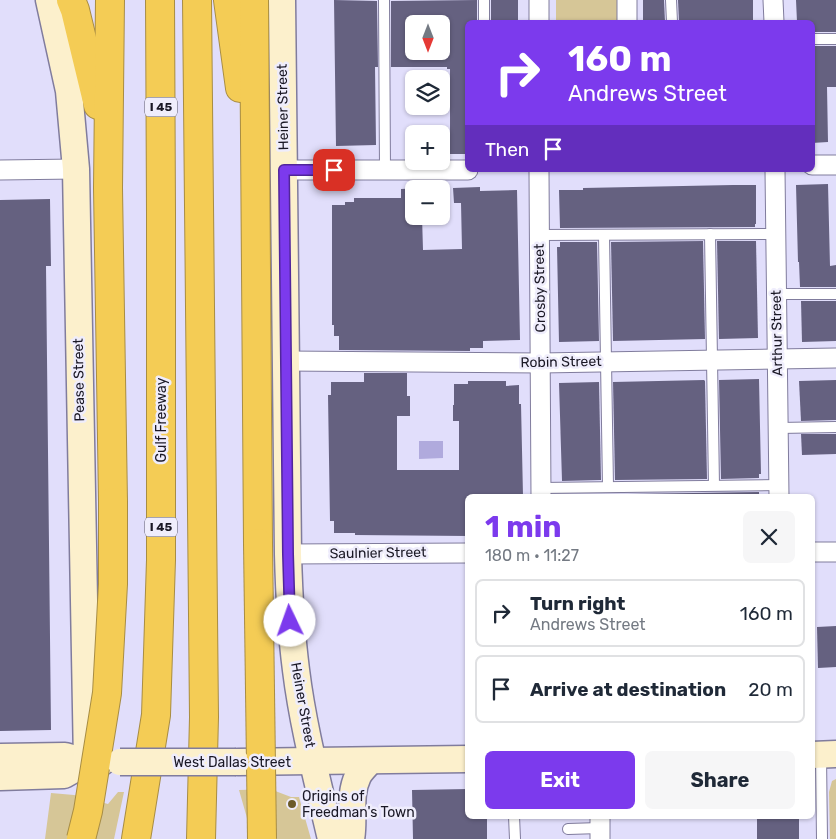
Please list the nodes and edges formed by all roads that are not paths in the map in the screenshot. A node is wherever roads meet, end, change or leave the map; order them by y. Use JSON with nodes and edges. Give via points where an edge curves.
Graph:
{"nodes":[{"id":1,"x":50,"y":0,"type":"edge"},
{"id":2,"x":71,"y":0,"type":"edge"},
{"id":3,"x":110,"y":0,"type":"edge"},
{"id":4,"x":160,"y":0,"type":"edge"},
{"id":5,"x":197,"y":0,"type":"edge"},
{"id":6,"x":228,"y":0,"type":"edge"},
{"id":7,"x":254,"y":0,"type":"edge"},
{"id":8,"x":282,"y":0,"type":"edge"},
{"id":9,"x":384,"y":0,"type":"edge"},
{"id":10,"x":484,"y":0,"type":"edge"},
{"id":11,"x":540,"y":0,"type":"edge"},
{"id":12,"x":627,"y":0,"type":"edge"},
{"id":13,"x":671,"y":0,"type":"edge"},
{"id":14,"x":773,"y":0,"type":"edge"},
{"id":15,"x":484,"y":20,"type":"edge"},
{"id":16,"x":540,"y":20,"type":"edge"},
{"id":17,"x":627,"y":20,"type":"edge"},
{"id":18,"x":672,"y":20,"type":"edge"},
{"id":19,"x":774,"y":20,"type":"edge"},
{"id":20,"x":815,"y":39,"type":"edge"},
{"id":21,"x":836,"y":39,"type":"edge"},
{"id":22,"x":815,"y":165,"type":"edge"},
{"id":23,"x":836,"y":165,"type":"edge"},
{"id":24,"x":76,"y":169,"type":"junction"},
{"id":25,"x":0,"y":170,"type":"edge"},
{"id":26,"x":284,"y":170,"type":"junction"},
{"id":27,"x":385,"y":170,"type":"junction"},
{"id":28,"x":465,"y":170,"type":"edge"},
{"id":29,"x":540,"y":172,"type":"edge"},
{"id":30,"x":776,"y":172,"type":"edge"},
{"id":31,"x":108,"y":188,"type":"junction"},
{"id":32,"x":255,"y":188,"type":"junction"},
{"id":33,"x":710,"y":234,"type":"junction"},
{"id":34,"x":776,"y":234,"type":"junction"},
{"id":35,"x":539,"y":235,"type":"junction"},
{"id":36,"x":604,"y":235,"type":"junction"},
{"id":37,"x":777,"y":294,"type":"junction"},
{"id":38,"x":836,"y":294,"type":"edge"},
{"id":39,"x":836,"y":358,"type":"edge"},
{"id":40,"x":778,"y":359,"type":"junction"},
{"id":41,"x":712,"y":360,"type":"junction"},
{"id":42,"x":285,"y":361,"type":"junction"},
{"id":43,"x":606,"y":361,"type":"junction"},
{"id":44,"x":540,"y":362,"type":"junction"},
{"id":45,"x":836,"y":427,"type":"edge"},
{"id":46,"x":779,"y":428,"type":"junction"},
{"id":47,"x":714,"y":485,"type":"junction"},
{"id":48,"x":608,"y":486,"type":"junction"},
{"id":49,"x":779,"y":490,"type":"edge"},
{"id":50,"x":541,"y":492,"type":"edge"},
{"id":51,"x":815,"y":552,"type":"edge"},
{"id":52,"x":836,"y":552,"type":"edge"},
{"id":53,"x":465,"y":553,"type":"edge"},
{"id":54,"x":288,"y":554,"type":"junction"},
{"id":55,"x":823,"y":754,"type":"edge"},
{"id":56,"x":0,"y":757,"type":"edge"},
{"id":57,"x":465,"y":759,"type":"edge"},
{"id":58,"x":313,"y":761,"type":"junction"},
{"id":59,"x":370,"y":761,"type":"junction"},
{"id":60,"x":86,"y":762,"type":"junction"},
{"id":61,"x":0,"y":777,"type":"edge"},
{"id":62,"x":514,"y":819,"type":"edge"},
{"id":63,"x":600,"y":828,"type":"edge"},
{"id":64,"x":568,"y":829,"type":"dead end"},
{"id":65,"x":81,"y":839,"type":"edge"},
{"id":66,"x":136,"y":839,"type":"edge"},
{"id":67,"x":201,"y":839,"type":"edge"},
{"id":68,"x":262,"y":839,"type":"edge"},
{"id":69,"x":331,"y":839,"type":"edge"},
{"id":70,"x":351,"y":839,"type":"edge"},
{"id":71,"x":514,"y":839,"type":"edge"},
{"id":72,"x":822,"y":839,"type":"edge"}],
"edges":[{"from":1,"to":24,"type":"main road","name":"Pease Street","via":[[69,91]]},
{"from":2,"to":31,"type":"highway","via":[[100,111]]},
{"from":3,"to":31,"type":"highway"},
{"from":4,"to":66,"type":"highway","name":"Gulf Freeway","number":"I 45","via":[[161,560],[156,716]]},
{"from":5,"to":67,"type":"highway","via":[[204,717]]},
{"from":6,"to":32,"type":"highway"},
{"from":7,"to":32,"type":"highway"},
{"from":8,"to":26,"type":"main road","name":"Heiner Street"},
{"from":9,"to":27,"type":"lane"},
{"from":10,"to":15,"type":"lane"},
{"from":11,"to":16,"type":"street"},
{"from":12,"to":17,"type":"street"},
{"from":13,"to":18,"type":"lane"},
{"from":14,"to":19,"type":"street"},
{"from":20,"to":21,"type":"lane"},
{"from":22,"to":23,"type":"street"},
{"from":24,"to":25,"type":"street"},
{"from":24,"to":60,"type":"main road","name":"Pease Street"},
{"from":26,"to":27,"type":"street"},
{"from":26,"to":42,"type":"main road","name":"Heiner Street"},
{"from":27,"to":28,"type":"street"},
{"from":29,"to":35,"type":"street","name":"Crosby Street"},
{"from":30,"to":34,"type":"street","name":"Arthur Street"},
{"from":31,"to":65,"type":"highway","bridge":true,"via":[[113,584],[107,692]]},
{"from":32,"to":68,"type":"highway","bridge":true},
{"from":33,"to":34,"type":"lane"},
{"from":33,"to":36,"type":"lane"},
{"from":33,"to":41,"type":"lane"},
{"from":34,"to":37,"type":"street","name":"Arthur Street"},
{"from":35,"to":36,"type":"lane"},
{"from":35,"to":44,"type":"street","name":"Crosby Street"},
{"from":36,"to":43,"type":"lane"},
{"from":37,"to":38,"type":"lane"},
{"from":37,"to":40,"type":"street","name":"Arthur Street"},
{"from":39,"to":40,"type":"street","name":"Robin Street"},
{"from":40,"to":41,"type":"street","name":"Robin Street"},
{"from":40,"to":46,"type":"street","name":"Arthur Street"},
{"from":41,"to":43,"type":"street","name":"Robin Street"},
{"from":41,"to":47,"type":"lane"},
{"from":42,"to":44,"type":"street","name":"Robin Street"},
{"from":42,"to":54,"type":"main road","name":"Heiner Street"},
{"from":43,"to":44,"type":"street","name":"Robin Street"},
{"from":43,"to":48,"type":"lane"},
{"from":44,"to":50,"type":"street","name":"Crosby Street"},
{"from":45,"to":46,"type":"lane"},
{"from":46,"to":49,"type":"street","name":"Arthur Street"},
{"from":47,"to":48,"type":"lane"},
{"from":47,"to":49,"type":"lane"},
{"from":48,"to":50,"type":"lane"},
{"from":51,"to":52,"type":"street"},
{"from":53,"to":54,"type":"street","name":"Saulnier Street"},
{"from":54,"to":58,"type":"main road","name":"Heiner Street","via":[[290,621],[296,671]]},
{"from":55,"to":72,"type":"lane"},
{"from":56,"to":60,"type":"main road","name":"West Dallas Street","via":[[65,756]]},
{"from":57,"to":59,"type":"main road","name":"West Dallas Street"},
{"from":58,"to":59,"type":"main road","name":"West Dallas Street"},
{"from":58,"to":60,"type":"main road","name":"West Dallas Street","bridge":true},
{"from":58,"to":69,"type":"main road","name":"Heiner Street"},
{"from":59,"to":70,"type":"main road","via":[[357,778]]},
{"from":60,"to":61,"type":"main road","via":[[64,775]]},
{"from":62,"to":71,"type":"lane"},
{"from":63,"to":64,"type":"lane"}]}
